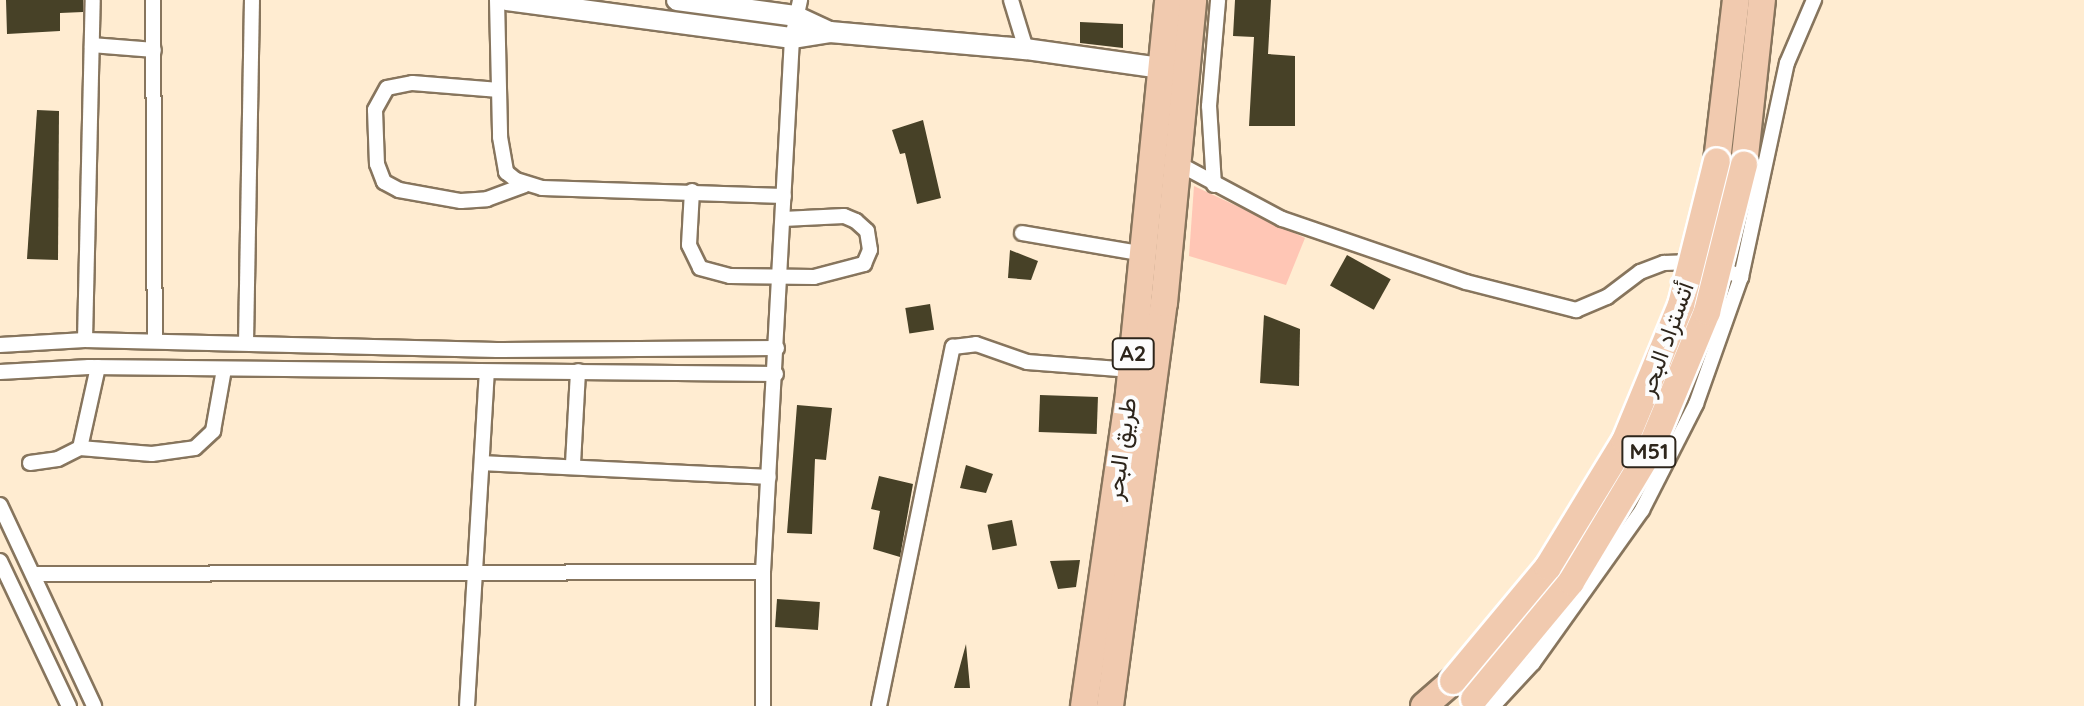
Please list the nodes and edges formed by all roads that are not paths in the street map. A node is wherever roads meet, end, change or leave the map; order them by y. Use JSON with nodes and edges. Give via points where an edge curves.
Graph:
{"nodes":[{"id":1,"x":93,"y":0,"type":"edge"},
{"id":2,"x":153,"y":0,"type":"edge"},
{"id":3,"x":252,"y":0,"type":"edge"},
{"id":4,"x":497,"y":0,"type":"edge"},
{"id":5,"x":507,"y":0,"type":"edge"},
{"id":6,"x":677,"y":0,"type":"edge"},
{"id":7,"x":1011,"y":0,"type":"edge"},
{"id":8,"x":1168,"y":0,"type":"edge"},
{"id":9,"x":1193,"y":0,"type":"edge"},
{"id":10,"x":1218,"y":0,"type":"edge"},
{"id":11,"x":1736,"y":0,"type":"edge"},
{"id":12,"x":1762,"y":0,"type":"edge"},
{"id":13,"x":1814,"y":0,"type":"edge"},
{"id":14,"x":798,"y":8,"type":"edge"},
{"id":15,"x":830,"y":32,"type":"junction"},
{"id":16,"x":792,"y":38,"type":"junction"},
{"id":17,"x":92,"y":45,"type":"junction"},
{"id":18,"x":1026,"y":49,"type":"junction"},
{"id":19,"x":154,"y":50,"type":"junction"},
{"id":20,"x":1161,"y":68,"type":"junction"},
{"id":21,"x":499,"y":90,"type":"junction"},
{"id":22,"x":1197,"y":104,"type":"junction"},
{"id":23,"x":1179,"y":164,"type":"junction"},
{"id":24,"x":525,"y":185,"type":"junction"},
{"id":25,"x":1214,"y":185,"type":"junction"},
{"id":26,"x":692,"y":191,"type":"junction"},
{"id":27,"x":784,"y":196,"type":"junction"},
{"id":28,"x":783,"y":219,"type":"junction"},
{"id":29,"x":1022,"y":233,"type":"dead end"},
{"id":30,"x":1145,"y":254,"type":"junction"},
{"id":31,"x":780,"y":275,"type":"junction"},
{"id":32,"x":1741,"y":277,"type":"junction"},
{"id":33,"x":85,"y":340,"type":"junction"},
{"id":34,"x":155,"y":341,"type":"junction"},
{"id":35,"x":28,"y":343,"type":"junction"},
{"id":36,"x":246,"y":343,"type":"junction"},
{"id":37,"x":0,"y":345,"type":"edge"},
{"id":38,"x":777,"y":348,"type":"junction"},
{"id":39,"x":98,"y":367,"type":"junction"},
{"id":40,"x":224,"y":369,"type":"junction"},
{"id":41,"x":27,"y":370,"type":"junction"},
{"id":42,"x":1132,"y":370,"type":"junction"},
{"id":43,"x":578,"y":371,"type":"junction"},
{"id":44,"x":0,"y":372,"type":"edge"},
{"id":45,"x":487,"y":373,"type":"junction"},
{"id":46,"x":776,"y":374,"type":"junction"},
{"id":47,"x":80,"y":448,"type":"junction"},
{"id":48,"x":30,"y":463,"type":"dead end"},
{"id":49,"x":482,"y":463,"type":"junction"},
{"id":50,"x":573,"y":464,"type":"junction"},
{"id":51,"x":769,"y":477,"type":"junction"},
{"id":52,"x":0,"y":505,"type":"edge"},
{"id":53,"x":1,"y":567,"type":"edge"},
{"id":54,"x":475,"y":571,"type":"junction"},
{"id":55,"x":763,"y":572,"type":"junction"},
{"id":56,"x":34,"y":574,"type":"junction"},
{"id":57,"x":1478,"y":704,"type":"edge"},
{"id":58,"x":69,"y":706,"type":"edge"},
{"id":59,"x":94,"y":706,"type":"edge"},
{"id":60,"x":467,"y":706,"type":"edge"},
{"id":61,"x":763,"y":706,"type":"edge"},
{"id":62,"x":879,"y":706,"type":"edge"},
{"id":63,"x":1084,"y":706,"type":"edge"},
{"id":64,"x":1110,"y":706,"type":"edge"},
{"id":65,"x":1424,"y":706,"type":"edge"}],
"edges":[{"from":1,"to":17,"type":"street"},
{"from":2,"to":19,"type":"street"},
{"from":3,"to":36,"type":"street"},
{"from":4,"to":21,"type":"street"},
{"from":5,"to":16,"type":"main road"},
{"from":6,"to":14,"type":"main road"},
{"from":7,"to":18,"type":"street"},
{"from":8,"to":20,"type":"highway","name":"طريق البحر","number":"A2"},
{"from":9,"to":22,"type":"highway","name":"طريق البحر","number":"A2"},
{"from":10,"to":22,"type":"street"},
{"from":11,"to":65,"type":"highway","name":"أتستراد البحر","number":"M51","bridge":true,"via":[[1717,161],[1681,305],[1625,441],[1548,567],[1453,681]]},
{"from":12,"to":57,"type":"highway","name":"أتستراد البحر","number":"M51","bridge":true,"via":[[1744,165],[1707,312],[1649,452],[1571,582]]},
{"from":13,"to":32,"type":"street","via":[[1787,63]]},
{"from":14,"to":15,"type":"main road"},
{"from":14,"to":16,"type":"street"},
{"from":15,"to":16,"type":"main road"},
{"from":15,"to":18,"type":"main road"},
{"from":16,"to":27,"type":"street"},
{"from":17,"to":19,"type":"street"},
{"from":17,"to":33,"type":"street"},
{"from":18,"to":20,"type":"main road"},
{"from":19,"to":34,"type":"street"},
{"from":20,"to":30,"type":"highway","name":"طريق البحر","number":"A2"},
{"from":21,"to":24,"type":"street","via":[[506,172]]},
{"from":21,"to":24,"type":"street","via":[[412,83],[387,88],[375,110],[377,164],[384,182],[399,190],[461,201],[487,199]]},
{"from":22,"to":23,"type":"highway","name":"طريق البحر","number":"A2"},
{"from":22,"to":25,"type":"street"},
{"from":23,"to":25,"type":"street"},
{"from":23,"to":64,"type":"highway","name":"طريق البحر","number":"A2"},
{"from":24,"to":26,"type":"street"},
{"from":25,"to":32,"type":"street","via":[[1282,219],[1466,282],[1576,310],[1664,263],[1704,261]]},
{"from":26,"to":27,"type":"street"},
{"from":26,"to":31,"type":"street","via":[[689,245],[700,268],[730,276]]},
{"from":27,"to":28,"type":"street"},
{"from":28,"to":31,"type":"street"},
{"from":28,"to":31,"type":"street","via":[[844,216],[867,231],[870,250],[864,264],[841,273]]},
{"from":29,"to":30,"type":"street"},
{"from":30,"to":42,"type":"highway","name":"طريق البحر","number":"A2"},
{"from":31,"to":38,"type":"street"},
{"from":32,"to":57,"type":"street","via":[[1696,404],[1642,510],[1542,652]]},
{"from":33,"to":34,"type":"street"},
{"from":33,"to":35,"type":"street"},
{"from":34,"to":36,"type":"street"},
{"from":35,"to":37,"type":"street"},
{"from":35,"to":41,"type":"street"},
{"from":36,"to":38,"type":"street","via":[[497,350]]},
{"from":38,"to":46,"type":"street"},
{"from":39,"to":40,"type":"street"},
{"from":39,"to":41,"type":"street"},
{"from":39,"to":47,"type":"street"},
{"from":40,"to":45,"type":"street"},
{"from":40,"to":47,"type":"street","via":[[213,431],[195,448],[152,454]]},
{"from":41,"to":44,"type":"street"},
{"from":42,"to":62,"type":"street","via":[[1027,362],[976,344],[953,347]]},
{"from":42,"to":63,"type":"highway","name":"طريق البحر","number":"A2"},
{"from":43,"to":45,"type":"street"},
{"from":43,"to":46,"type":"street"},
{"from":43,"to":50,"type":"street"},
{"from":45,"to":49,"type":"street"},
{"from":46,"to":51,"type":"street"},
{"from":47,"to":48,"type":"street","via":[[72,455]]},
{"from":49,"to":50,"type":"street"},
{"from":49,"to":54,"type":"street"},
{"from":50,"to":51,"type":"street"},
{"from":51,"to":55,"type":"street"},
{"from":52,"to":56,"type":"street"},
{"from":53,"to":58,"type":"street"},
{"from":54,"to":55,"type":"street"},
{"from":54,"to":56,"type":"street"},
{"from":54,"to":60,"type":"street"},
{"from":55,"to":61,"type":"street"},
{"from":56,"to":59,"type":"street"}]}
